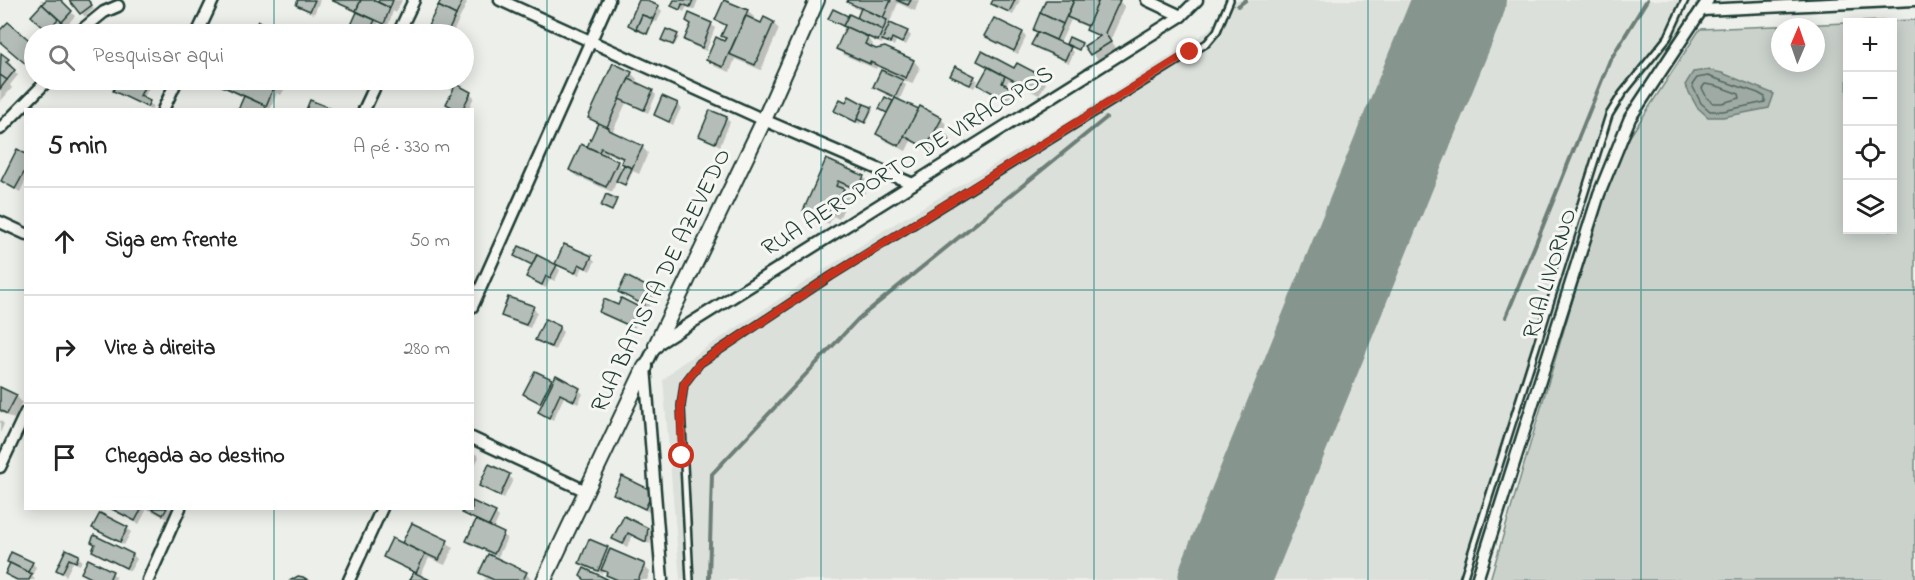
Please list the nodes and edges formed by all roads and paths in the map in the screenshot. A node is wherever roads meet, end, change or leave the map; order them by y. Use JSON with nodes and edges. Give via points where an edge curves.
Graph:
{"nodes":[{"id":1,"x":213,"y":0,"type":"edge"},
{"id":2,"x":414,"y":0,"type":"edge"},
{"id":3,"x":500,"y":0,"type":"edge"},
{"id":4,"x":609,"y":0,"type":"edge"},
{"id":5,"x":817,"y":0,"type":"edge"},
{"id":6,"x":1147,"y":0,"type":"edge"},
{"id":7,"x":1197,"y":0,"type":"edge"},
{"id":8,"x":1230,"y":0,"type":"edge"},
{"id":9,"x":1685,"y":0,"type":"edge"},
{"id":10,"x":1915,"y":0,"type":"edge"},
{"id":11,"x":1705,"y":5,"type":"edge"},
{"id":12,"x":117,"y":6,"type":"dead end"},
{"id":13,"x":1181,"y":16,"type":"junction"},
{"id":14,"x":89,"y":24,"type":"edge"},
{"id":15,"x":202,"y":24,"type":"edge"},
{"id":16,"x":403,"y":24,"type":"edge"},
{"id":17,"x":590,"y":41,"type":"junction"},
{"id":18,"x":38,"y":90,"type":"edge"},
{"id":19,"x":173,"y":90,"type":"edge"},
{"id":20,"x":373,"y":90,"type":"edge"},
{"id":21,"x":165,"y":108,"type":"edge"},
{"id":22,"x":365,"y":108,"type":"edge"},
{"id":23,"x":764,"y":120,"type":"junction"},
{"id":24,"x":0,"y":129,"type":"edge"},
{"id":25,"x":913,"y":184,"type":"junction"},
{"id":26,"x":0,"y":222,"type":"edge"},
{"id":27,"x":24,"y":233,"type":"edge"},
{"id":28,"x":474,"y":302,"type":"edge"},
{"id":29,"x":656,"y":345,"type":"junction"},
{"id":30,"x":645,"y":367,"type":"junction"},
{"id":31,"x":24,"y":416,"type":"edge"},
{"id":32,"x":474,"y":439,"type":"edge"},
{"id":33,"x":0,"y":467,"type":"edge"},
{"id":34,"x":586,"y":491,"type":"junction"},
{"id":35,"x":179,"y":510,"type":"edge"},
{"id":36,"x":381,"y":510,"type":"edge"},
{"id":37,"x":148,"y":580,"type":"edge"},
{"id":38,"x":349,"y":580,"type":"edge"},
{"id":39,"x":544,"y":580,"type":"edge"},
{"id":40,"x":662,"y":580,"type":"edge"},
{"id":41,"x":690,"y":580,"type":"edge"},
{"id":42,"x":1463,"y":580,"type":"edge"},
{"id":43,"x":1477,"y":580,"type":"edge"}],
"edges":[{"from":1,"to":15,"type":"street"},
{"from":2,"to":16,"type":"street"},
{"from":3,"to":17,"type":"street"},
{"from":4,"to":17,"type":"street"},
{"from":5,"to":23,"type":"street","name":"RUA BATISTA DE AZEVEDO"},
{"from":6,"to":13,"type":"street"},
{"from":7,"to":13,"type":"street","name":"RUA AEROPORTO DE VIRACOPOS"},
{"from":8,"to":41,"type":"lane","via":[[1217,32],[1207,43],[841,269],[700,363],[684,384],[681,406]]},
{"from":9,"to":42,"type":"lane","via":[[1668,37],[1609,115]]},
{"from":10,"to":11,"type":"street"},
{"from":11,"to":43,"type":"street","name":"RUA LIVORNO","via":[[1630,118],[1599,194]]},
{"from":12,"to":14,"type":"street"},
{"from":13,"to":25,"type":"street","name":"RUA AEROPORTO DE VIRACOPOS"},
{"from":17,"to":23,"type":"street"},
{"from":17,"to":28,"type":"street"},
{"from":18,"to":24,"type":"street"},
{"from":19,"to":21,"type":"street"},
{"from":20,"to":22,"type":"street"},
{"from":23,"to":25,"type":"street"},
{"from":23,"to":29,"type":"street","name":"RUA BATISTA DE AZEVEDO"},
{"from":25,"to":29,"type":"street","name":"RUA AEROPORTO DE VIRACOPOS"},
{"from":26,"to":27,"type":"street"},
{"from":29,"to":30,"type":"street","name":"RUA BATISTA DE AZEVEDO"},
{"from":30,"to":34,"type":"street","name":"RUA BATISTA DE AZEVEDO"},
{"from":30,"to":40,"type":"street"},
{"from":31,"to":33,"type":"street"},
{"from":32,"to":34,"type":"street"},
{"from":34,"to":39,"type":"street","name":"RUA BATISTA DE AZEVEDO"},
{"from":35,"to":37,"type":"street"},
{"from":36,"to":38,"type":"street"}]}
